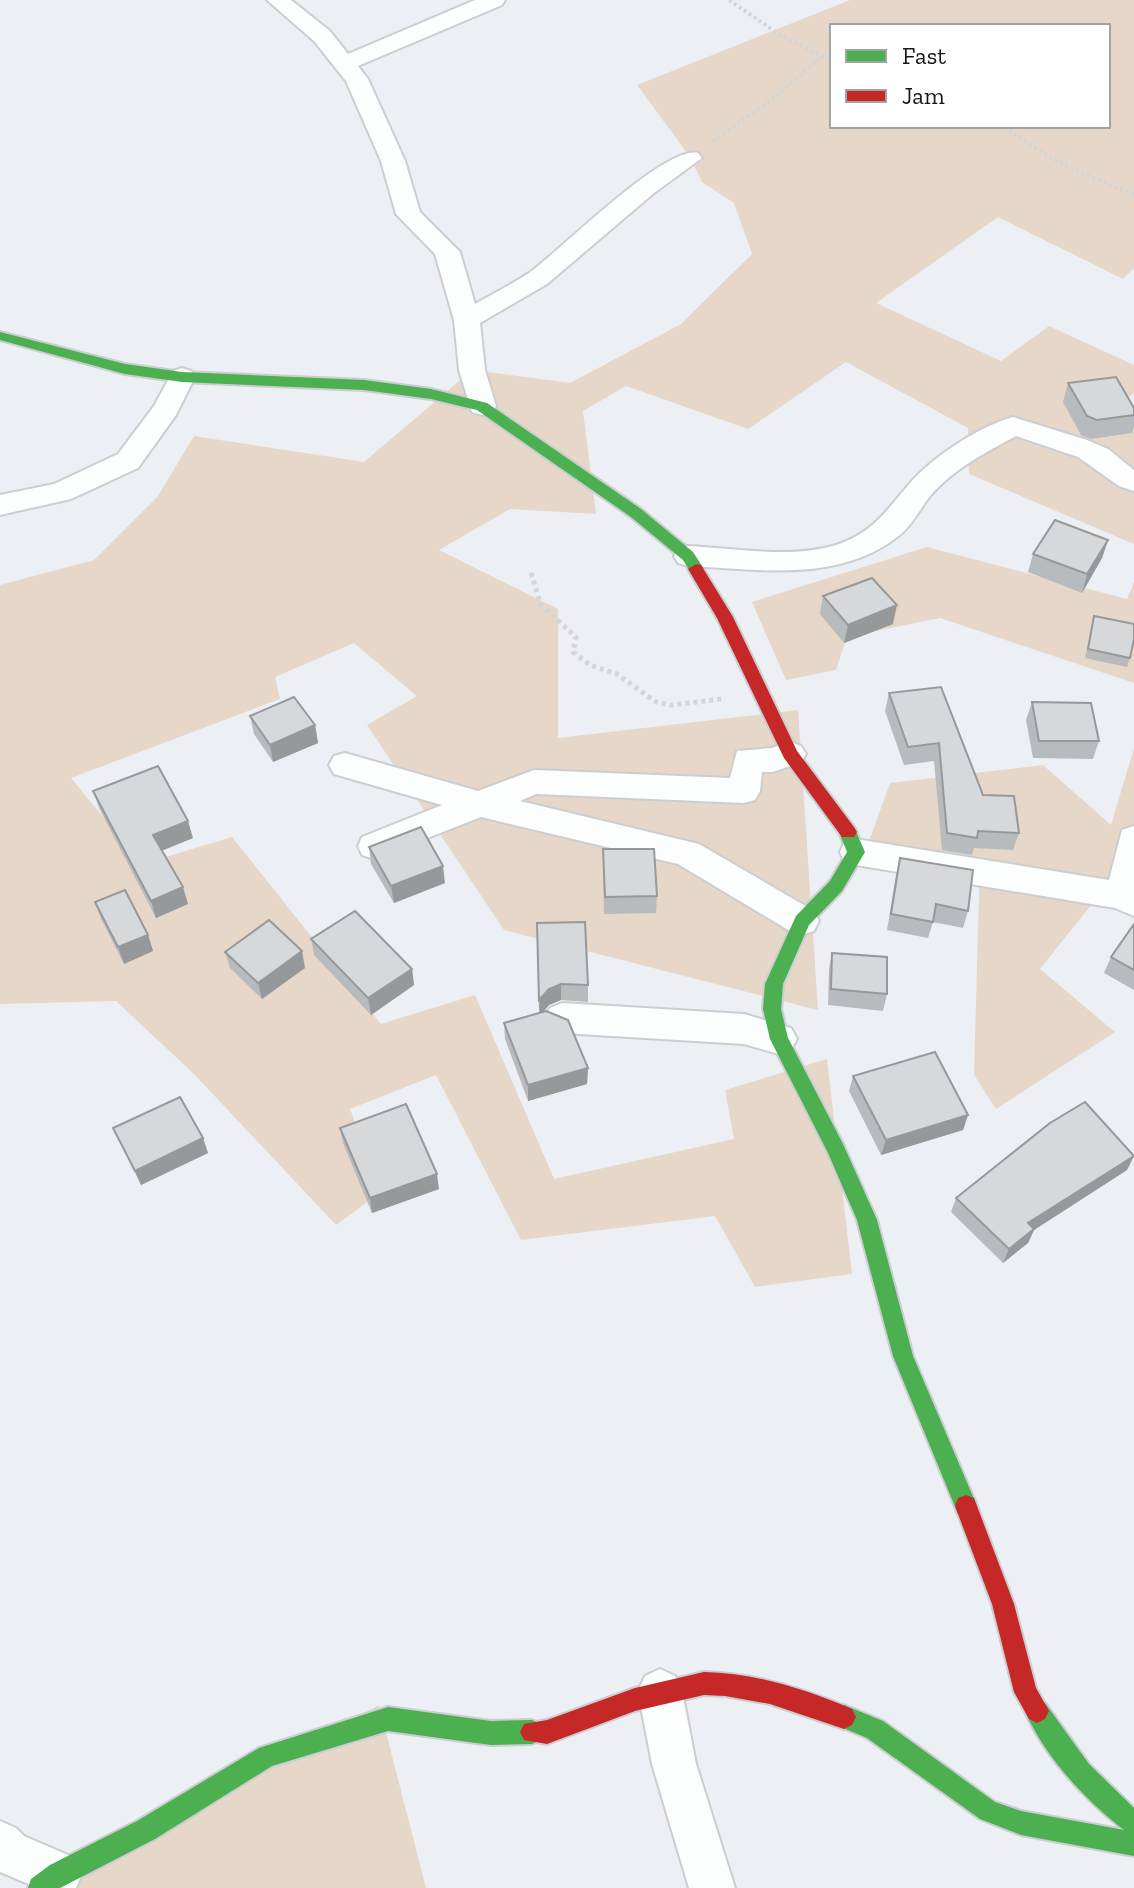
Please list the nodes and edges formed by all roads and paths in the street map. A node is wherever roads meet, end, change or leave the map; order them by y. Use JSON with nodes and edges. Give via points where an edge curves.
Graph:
{"nodes":[{"id":1,"x":278,"y":0,"type":"edge"},
{"id":2,"x":494,"y":0,"type":"edge"},
{"id":3,"x":729,"y":0,"type":"edge"},
{"id":4,"x":822,"y":57,"type":"junction"},
{"id":5,"x":830,"y":60,"type":"edge"},
{"id":6,"x":344,"y":64,"type":"junction"},
{"id":7,"x":1008,"y":128,"type":"edge"},
{"id":8,"x":690,"y":158,"type":"joint"},
{"id":9,"x":1134,"y":194,"type":"edge"},
{"id":10,"x":467,"y":320,"type":"junction"},
{"id":11,"x":4,"y":340,"type":"edge"},
{"id":12,"x":182,"y":377,"type":"junction"},
{"id":13,"x":482,"y":406,"type":"junction"},
{"id":14,"x":1134,"y":482,"type":"edge"},
{"id":15,"x":0,"y":505,"type":"edge"},
{"id":16,"x":688,"y":556,"type":"junction"},
{"id":17,"x":531,"y":573,"type":"dead end"},
{"id":18,"x":729,"y":698,"type":"dead end"},
{"id":19,"x":790,"y":754,"type":"junction"},
{"id":20,"x":345,"y":765,"type":"dead end"},
{"id":21,"x":477,"y":803,"type":"junction"},
{"id":22,"x":1134,"y":839,"type":"edge"},
{"id":23,"x":370,"y":848,"type":"edge"},
{"id":24,"x":856,"y":852,"type":"junction"},
{"id":25,"x":1128,"y":899,"type":"edge"},
{"id":26,"x":802,"y":921,"type":"junction"},
{"id":27,"x":562,"y":1018,"type":"edge"},
{"id":28,"x":779,"y":1039,"type":"junction"},
{"id":29,"x":660,"y":1691,"type":"junction"},
{"id":30,"x":1134,"y":1823,"type":"edge"},
{"id":31,"x":0,"y":1844,"type":"edge"},
{"id":32,"x":1134,"y":1844,"type":"edge"},
{"id":33,"x":49,"y":1881,"type":"edge"},
{"id":34,"x":712,"y":1888,"type":"edge"}],
"edges":[{"from":1,"to":6,"type":"street","via":[[322,36]]},
{"from":2,"to":6,"type":"street"},
{"from":3,"to":4,"type":"path"},
{"from":4,"to":5,"type":"path"},
{"from":4,"to":8,"type":"path"},
{"from":6,"to":10,"type":"street","via":[[357,79],[393,161],[408,214],[447,252]]},
{"from":7,"to":9,"type":"path","via":[[1086,176]]},
{"from":8,"to":10,"type":"street","via":[[645,188],[538,278]]},
{"from":10,"to":13,"type":"street"},
{"from":11,"to":12,"type":"street"},
{"from":12,"to":13,"type":"street","via":[[364,385]]},
{"from":12,"to":15,"type":"street","via":[[128,461],[61,492]]},
{"from":13,"to":16,"type":"street","via":[[636,513]]},
{"from":14,"to":16,"type":"street","via":[[1099,457],[1013,426],[948,462],[892,527],[849,551],[812,561]]},
{"from":16,"to":19,"type":"street","via":[[725,617]]},
{"from":17,"to":18,"type":"path","via":[[548,615],[576,637],[573,652],[590,665],[617,674],[656,702]]},
{"from":19,"to":21,"type":"street","via":[[748,760],[744,791],[534,782]]},
{"from":19,"to":24,"type":"street","via":[[847,829]]},
{"from":20,"to":21,"type":"street"},
{"from":21,"to":23,"type":"street"},
{"from":21,"to":26,"type":"street","via":[[687,853]]},
{"from":22,"to":25,"type":"street"},
{"from":24,"to":25,"type":"street"},
{"from":24,"to":26,"type":"street","via":[[836,886]]},
{"from":26,"to":28,"type":"street","via":[[774,984],[772,1009]]},
{"from":27,"to":28,"type":"street","via":[[744,1029]]},
{"from":28,"to":30,"type":"street","via":[[867,1220],[903,1356],[1003,1604],[1026,1692],[1049,1730],[1114,1809]]},
{"from":29,"to":32,"type":"street","via":[[723,1684],[808,1703],[875,1729],[988,1811],[1021,1823]]},
{"from":29,"to":33,"type":"street","via":[[547,1732],[491,1733],[388,1719],[267,1756],[146,1830]]},
{"from":29,"to":34,"type":"street","via":[[674,1764]]},
{"from":31,"to":33,"type":"street"}]}
